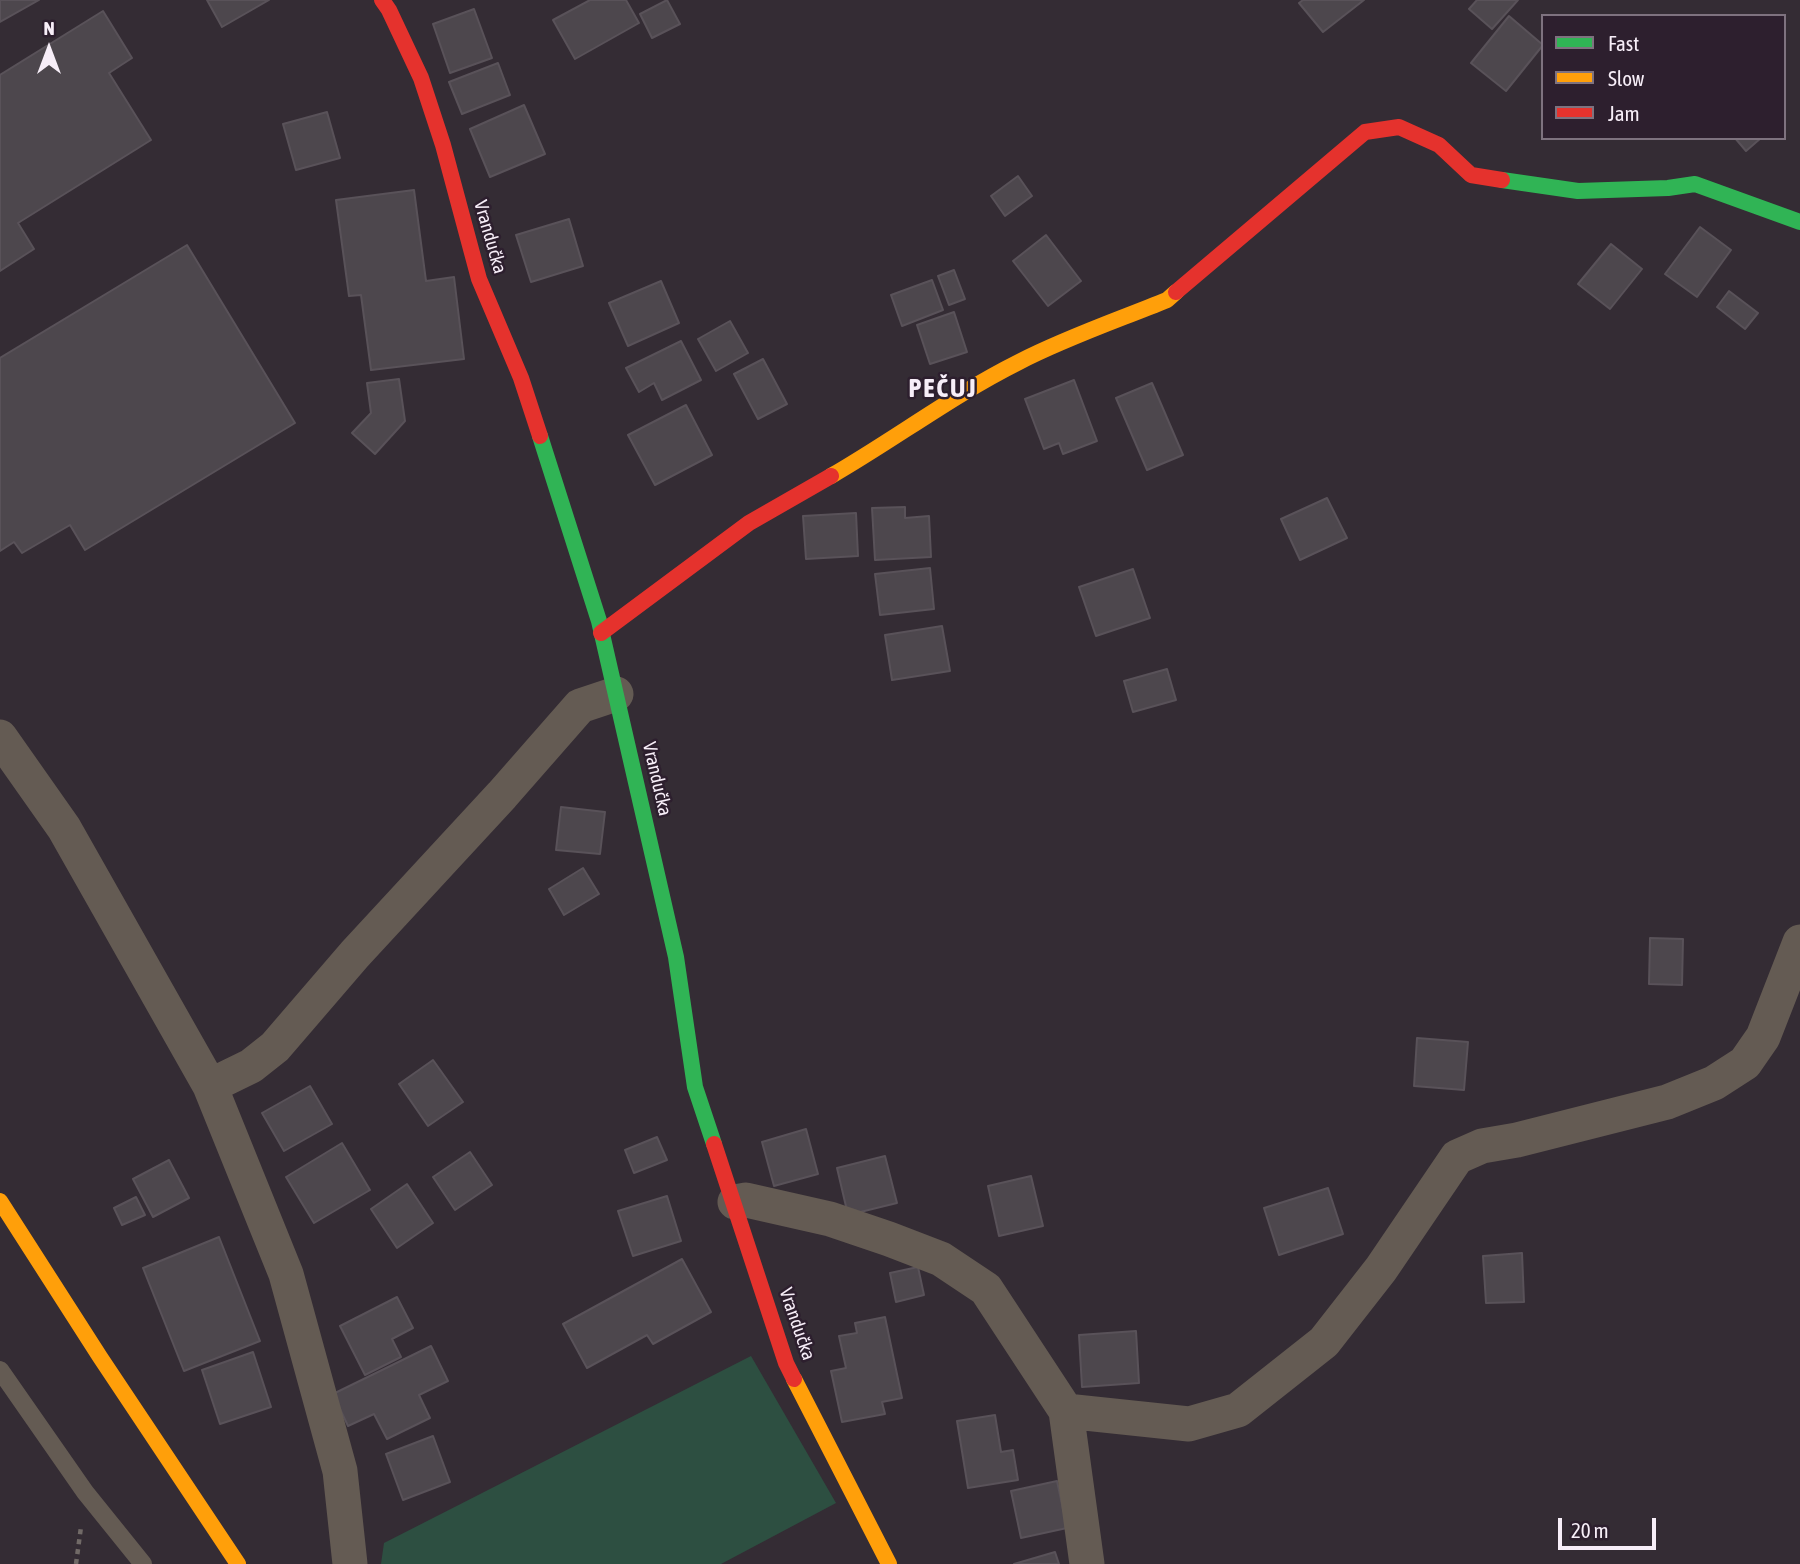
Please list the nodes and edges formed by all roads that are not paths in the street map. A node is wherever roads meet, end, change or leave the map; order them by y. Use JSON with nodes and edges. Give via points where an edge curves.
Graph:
{"nodes":[{"id":1,"x":382,"y":0,"type":"edge"},
{"id":2,"x":1800,"y":222,"type":"edge"},
{"id":3,"x":601,"y":633,"type":"junction"},
{"id":4,"x":616,"y":694,"type":"junction"},
{"id":5,"x":0,"y":737,"type":"edge"},
{"id":6,"x":1800,"y":942,"type":"edge"},
{"id":7,"x":210,"y":1086,"type":"junction"},
{"id":8,"x":0,"y":1201,"type":"edge"},
{"id":9,"x":735,"y":1202,"type":"junction"},
{"id":10,"x":0,"y":1370,"type":"edge"},
{"id":11,"x":1066,"y":1411,"type":"junction"},
{"id":12,"x":143,"y":1564,"type":"edge"},
{"id":13,"x":238,"y":1564,"type":"edge"},
{"id":14,"x":350,"y":1564,"type":"edge"},
{"id":15,"x":889,"y":1564,"type":"edge"},
{"id":16,"x":1087,"y":1564,"type":"edge"}],
"edges":[{"from":1,"to":3,"type":"street","name":"Vrandučka","via":[[421,78],[479,279],[521,378]]},
{"from":2,"to":3,"type":"street","via":[[1695,184],[1578,191],[1471,175],[1439,145],[1399,127],[1365,132],[1167,300],[1020,361],[928,414],[886,445],[749,523]]},
{"from":3,"to":4,"type":"street","name":"Vrandučka"},
{"from":4,"to":7,"type":"street","via":[[580,706],[275,1048]]},
{"from":4,"to":9,"type":"street","name":"Vrandučka","via":[[676,957],[695,1087]]},
{"from":5,"to":7,"type":"street","via":[[64,828]]},
{"from":6,"to":11,"type":"street","via":[[1763,1037],[1745,1063],[1714,1083],[1667,1101],[1482,1146],[1457,1157],[1381,1269],[1324,1342],[1238,1410],[1189,1424]]},
{"from":7,"to":14,"type":"street","via":[[286,1274],[340,1471]]},
{"from":8,"to":13,"type":"street"},
{"from":9,"to":11,"type":"street","via":[[746,1200],[830,1219],[941,1259],[986,1289]]},
{"from":9,"to":15,"type":"street","name":"Vrandučka","via":[[786,1363]]},
{"from":10,"to":12,"type":"lane","via":[[85,1492]]},
{"from":11,"to":16,"type":"street"}]}
